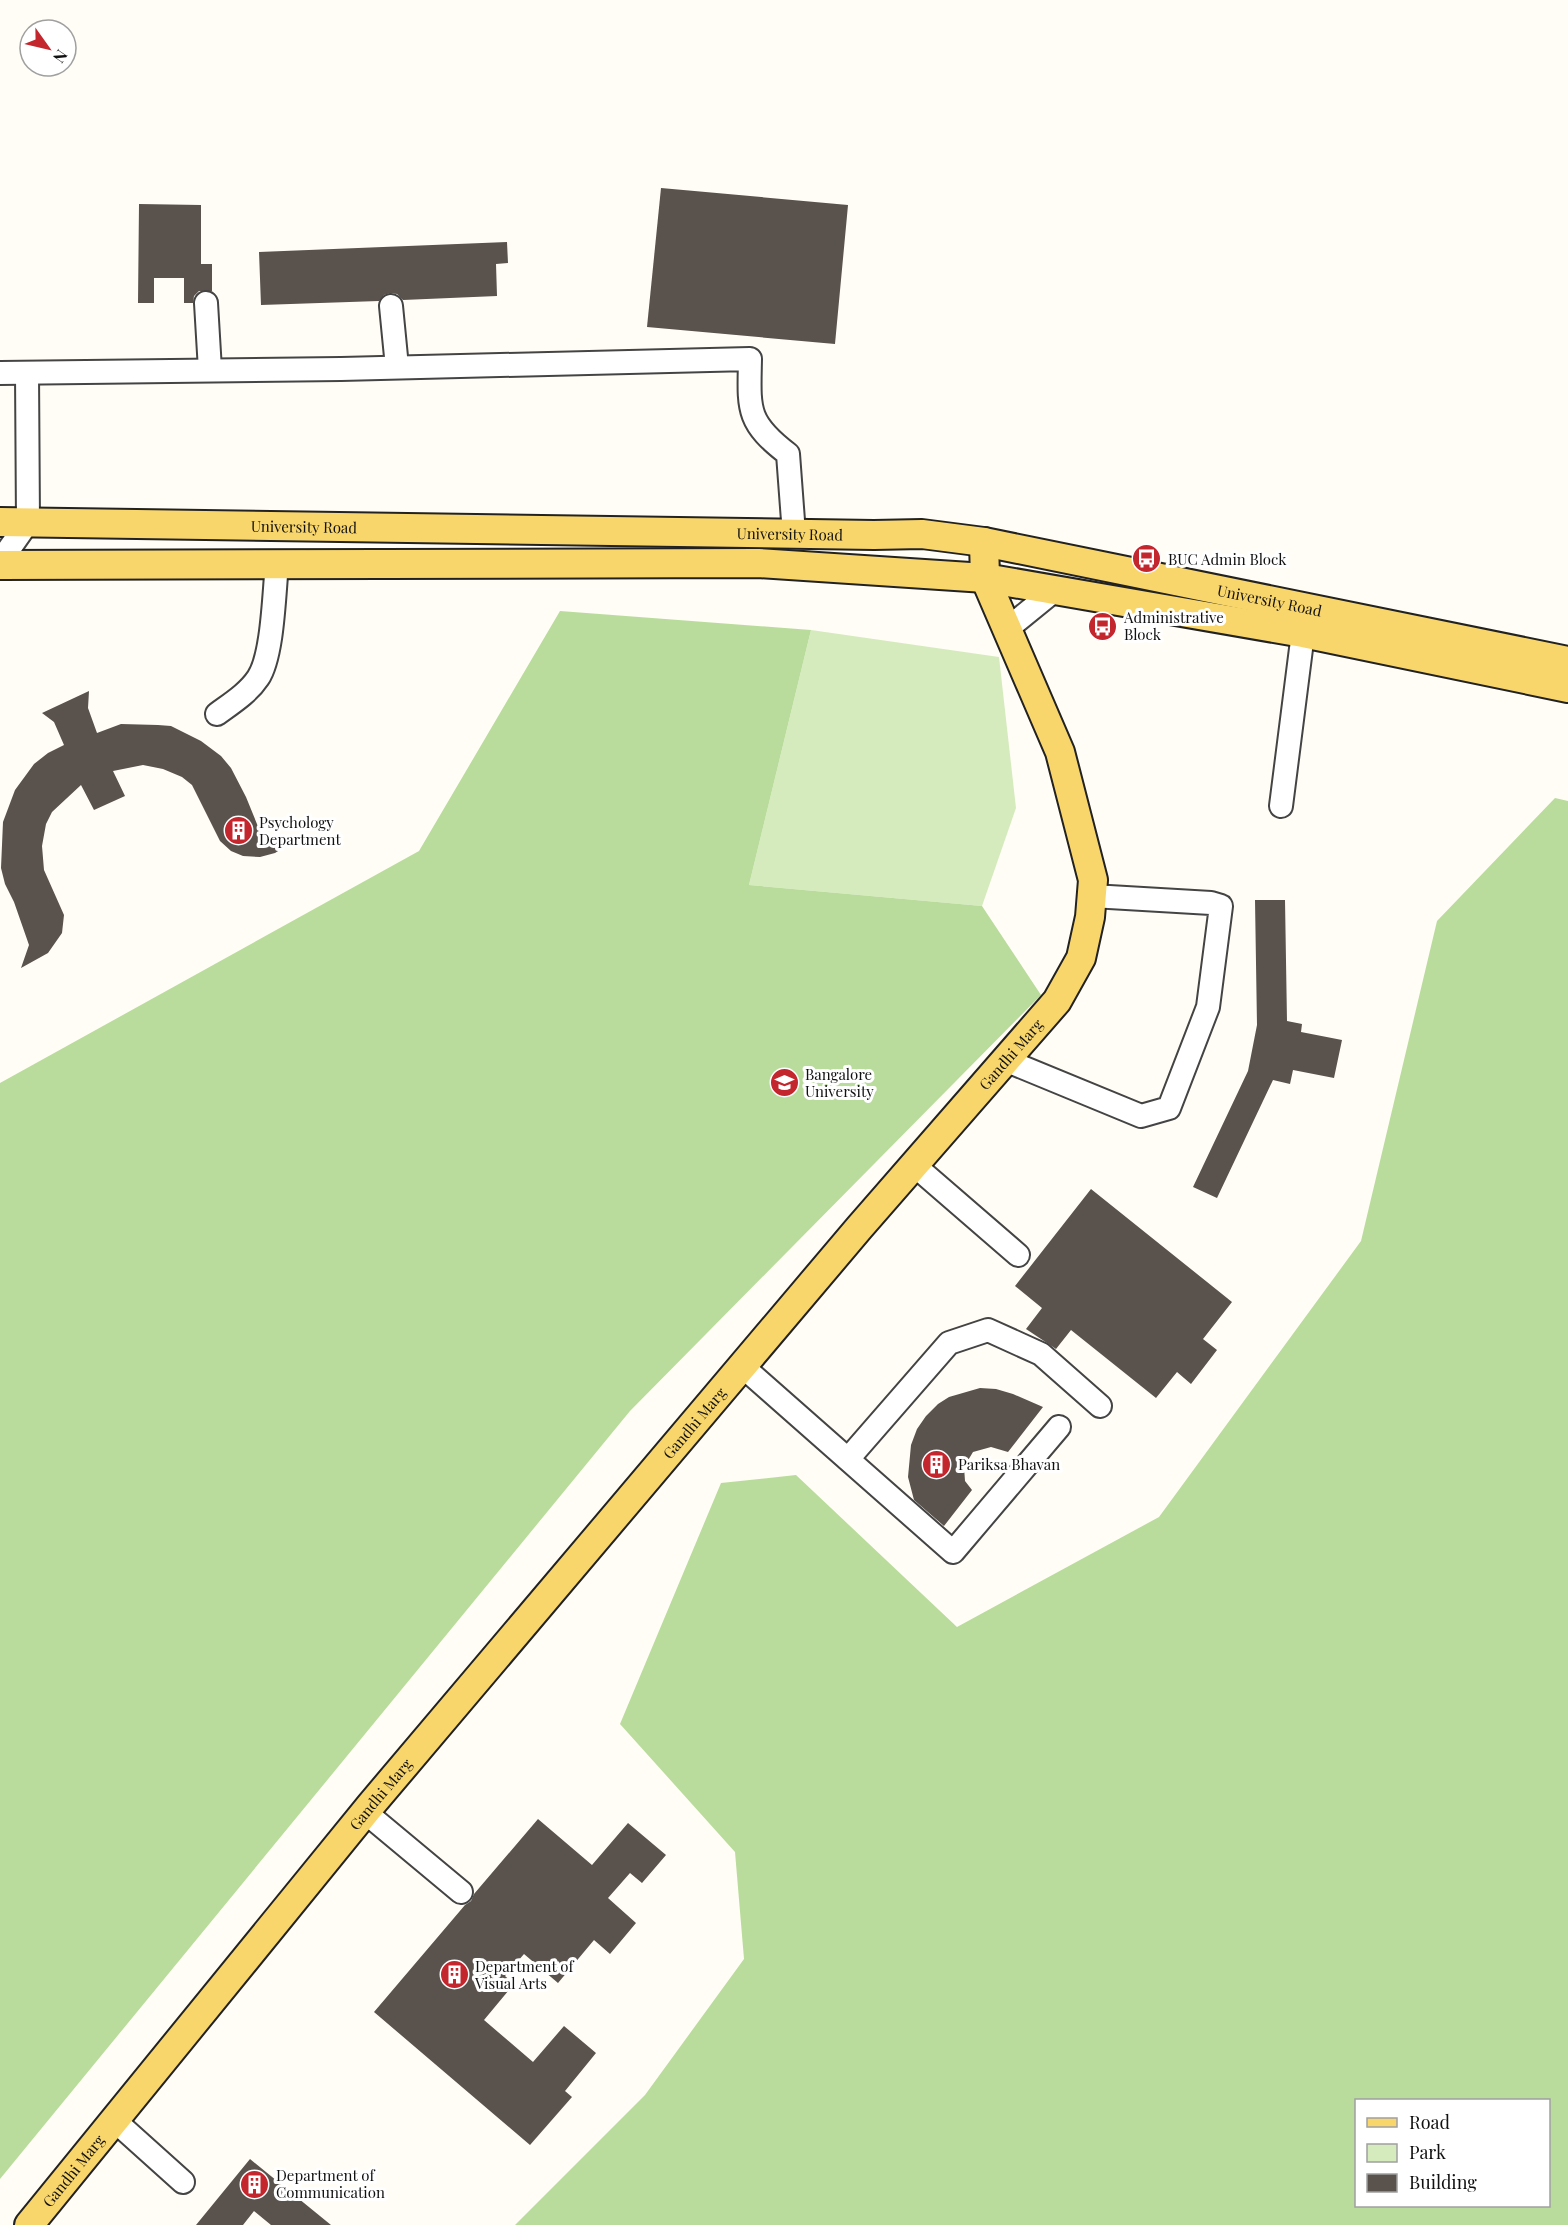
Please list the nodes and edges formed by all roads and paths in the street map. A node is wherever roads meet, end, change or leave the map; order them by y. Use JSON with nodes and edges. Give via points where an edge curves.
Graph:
{"nodes":[{"id":1,"x":206,"y":303,"type":"dead end"},
{"id":2,"x":391,"y":306,"type":"dead end"},
{"id":3,"x":397,"y":367,"type":"junction"},
{"id":4,"x":210,"y":370,"type":"junction"},
{"id":5,"x":0,"y":373,"type":"edge"},
{"id":6,"x":27,"y":373,"type":"junction"},
{"id":7,"x":0,"y":522,"type":"edge"},
{"id":8,"x":28,"y":522,"type":"junction"},
{"id":9,"x":794,"y":534,"type":"junction"},
{"id":10,"x":984,"y":542,"type":"junction"},
{"id":11,"x":0,"y":564,"type":"edge"},
{"id":12,"x":277,"y":564,"type":"junction"},
{"id":13,"x":985,"y":578,"type":"junction"},
{"id":14,"x":1056,"y":590,"type":"junction"},
{"id":15,"x":1007,"y":629,"type":"junction"},
{"id":16,"x":1303,"y":633,"type":"junction"},
{"id":17,"x":1568,"y":661,"type":"edge"},
{"id":18,"x":1517,"y":664,"type":"junction"},
{"id":19,"x":1568,"y":688,"type":"edge"},
{"id":20,"x":217,"y":714,"type":"dead end"},
{"id":21,"x":1281,"y":806,"type":"dead end"},
{"id":22,"x":1092,"y":896,"type":"junction"},
{"id":23,"x":1005,"y":1060,"type":"junction"},
{"id":24,"x":914,"y":1165,"type":"junction"},
{"id":25,"x":1018,"y":1255,"type":"dead end"},
{"id":26,"x":742,"y":1366,"type":"junction"},
{"id":27,"x":1100,"y":1406,"type":"dead end"},
{"id":28,"x":1059,"y":1427,"type":"dead end"},
{"id":29,"x":848,"y":1460,"type":"junction"},
{"id":30,"x":365,"y":1812,"type":"junction"},
{"id":31,"x":461,"y":1892,"type":"dead end"},
{"id":32,"x":114,"y":2120,"type":"junction"},
{"id":33,"x":183,"y":2182,"type":"dead end"},
{"id":34,"x":29,"y":2225,"type":"edge"}],
"edges":[{"from":1,"to":4,"type":"street"},
{"from":2,"to":3,"type":"street"},
{"from":3,"to":4,"type":"street"},
{"from":3,"to":9,"type":"street","via":[[750,359],[750,406],[757,425],[788,454]]},
{"from":4,"to":6,"type":"street"},
{"from":5,"to":6,"type":"street"},
{"from":6,"to":8,"type":"street"},
{"from":7,"to":8,"type":"main road","name":"University Road"},
{"from":8,"to":9,"type":"main road","name":"University Road"},
{"from":8,"to":11,"type":"street"},
{"from":9,"to":10,"type":"main road","name":"University Road","via":[[922,534]]},
{"from":10,"to":13,"type":"main road","name":"Gandhi Marg"},
{"from":10,"to":18,"type":"main road","name":"University Road"},
{"from":11,"to":12,"type":"main road","name":"University Road"},
{"from":12,"to":13,"type":"main road","name":"University Road","via":[[758,563]]},
{"from":12,"to":20,"type":"street","via":[[268,652],[260,676],[246,693]]},
{"from":13,"to":14,"type":"main road","name":"University Road"},
{"from":13,"to":15,"type":"main road","name":"Gandhi Marg"},
{"from":14,"to":15,"type":"street"},
{"from":14,"to":16,"type":"main road","name":"University Road"},
{"from":15,"to":22,"type":"main road","name":"Gandhi Marg","via":[[1060,752],[1093,880]]},
{"from":16,"to":18,"type":"main road","name":"University Road"},
{"from":16,"to":21,"type":"street"},
{"from":17,"to":18,"type":"main road","name":"University Road"},
{"from":18,"to":19,"type":"main road","name":"University Road"},
{"from":22,"to":23,"type":"main road","name":"Gandhi Marg","via":[[1081,958],[1057,1001]]},
{"from":22,"to":23,"type":"street","via":[[1221,906],[1208,1007],[1169,1108],[1141,1116]]},
{"from":23,"to":24,"type":"main road","name":"Gandhi Marg"},
{"from":24,"to":25,"type":"street"},
{"from":24,"to":26,"type":"main road","name":"Gandhi Marg"},
{"from":26,"to":29,"type":"street"},
{"from":26,"to":30,"type":"main road","name":"Gandhi Marg"},
{"from":27,"to":29,"type":"street","via":[[1041,1354],[988,1330],[949,1343]]},
{"from":28,"to":29,"type":"street","via":[[953,1552]]},
{"from":30,"to":31,"type":"street"},
{"from":30,"to":32,"type":"main road","name":"Gandhi Marg"},
{"from":32,"to":33,"type":"street"},
{"from":32,"to":34,"type":"main road","name":"Gandhi Marg"}]}
